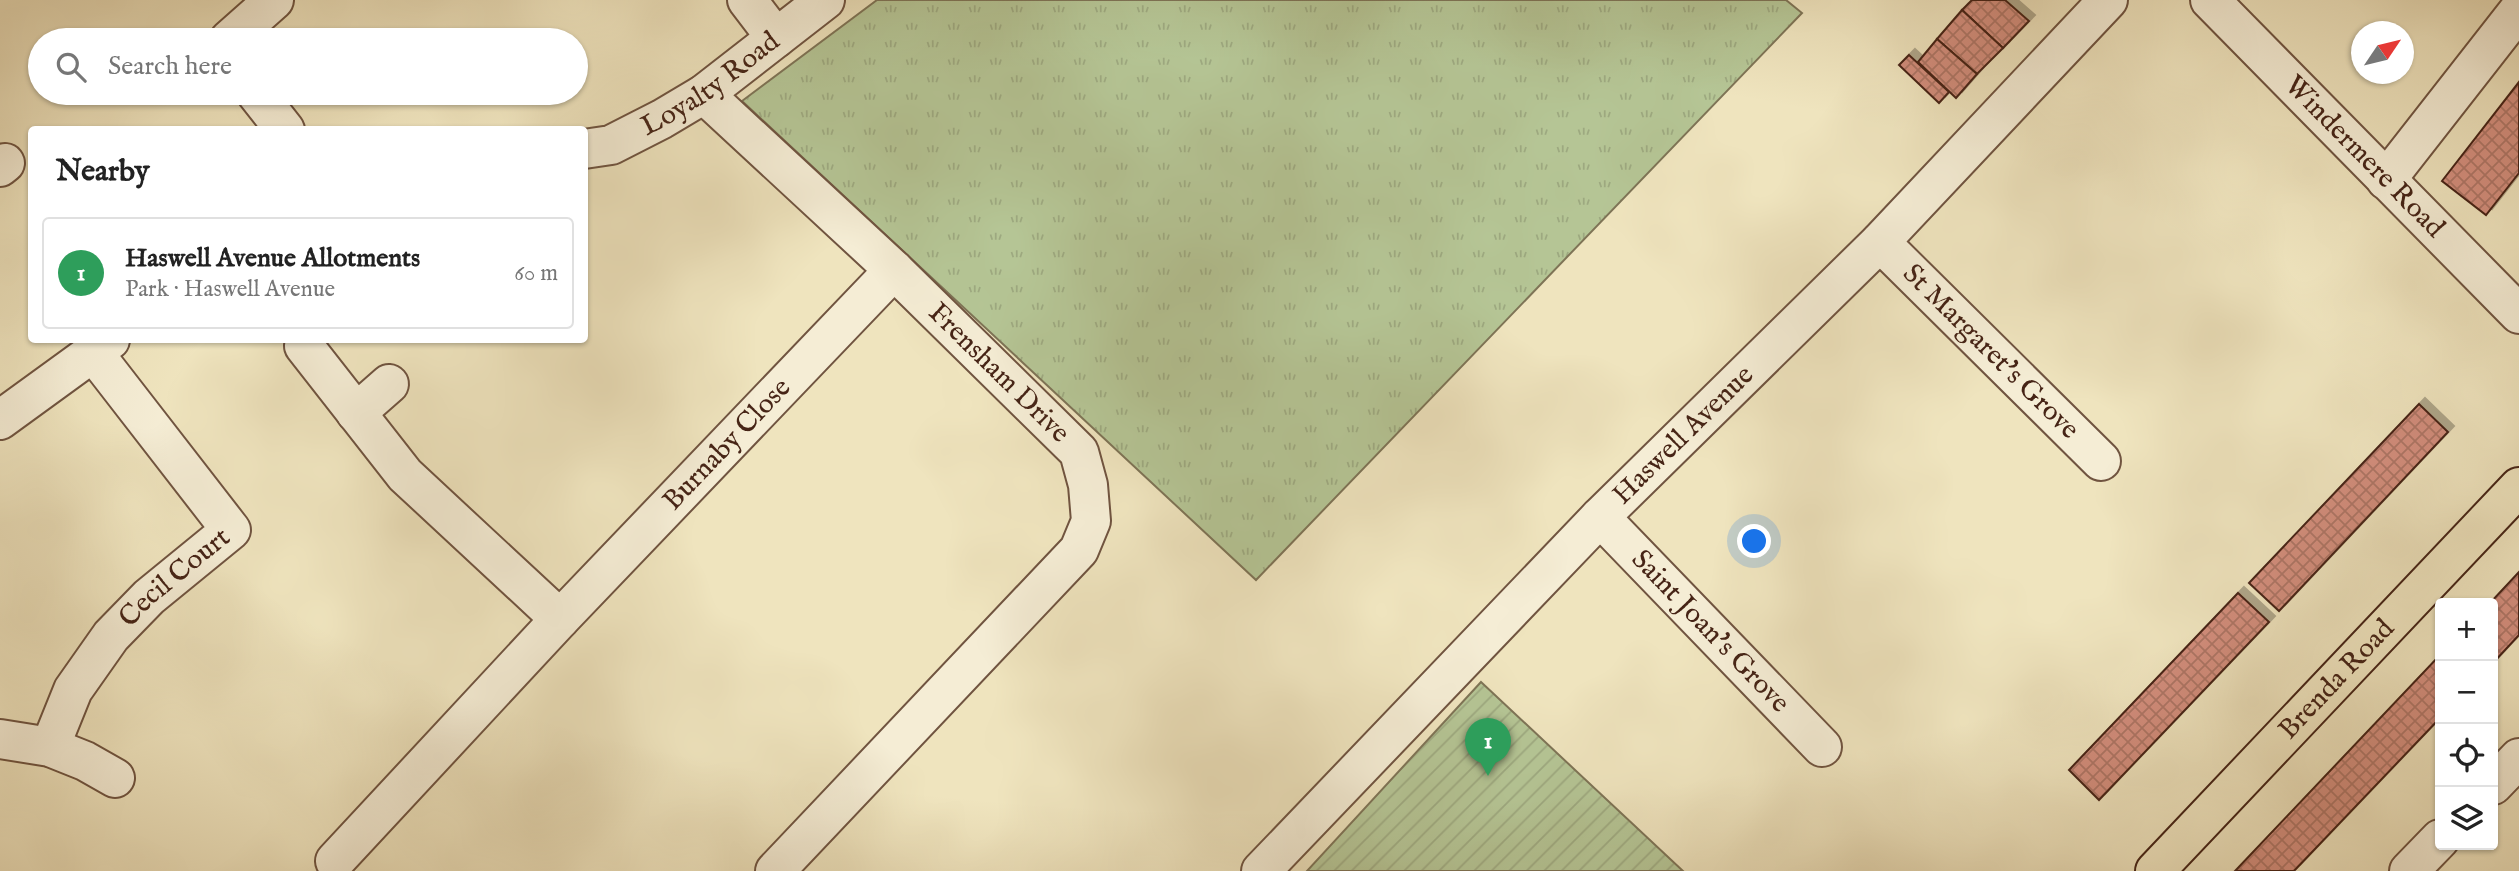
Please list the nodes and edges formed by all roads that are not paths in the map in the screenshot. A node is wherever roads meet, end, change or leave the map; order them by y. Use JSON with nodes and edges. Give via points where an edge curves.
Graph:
{"nodes":[{"id":1,"x":274,"y":0,"type":"edge"},
{"id":2,"x":747,"y":0,"type":"edge"},
{"id":3,"x":825,"y":0,"type":"edge"},
{"id":4,"x":2108,"y":0,"type":"edge"},
{"id":5,"x":2210,"y":0,"type":"edge"},
{"id":6,"x":2519,"y":10,"type":"edge"},
{"id":7,"x":242,"y":28,"type":"edge"},
{"id":8,"x":776,"y":37,"type":"junction"},
{"id":9,"x":704,"y":94,"type":"junction"},
{"id":10,"x":266,"y":105,"type":"edge"},
{"id":11,"x":282,"y":126,"type":"edge"},
{"id":12,"x":588,"y":148,"type":"edge"},
{"id":13,"x":2386,"y":180,"type":"junction"},
{"id":14,"x":1880,"y":242,"type":"junction"},
{"id":15,"x":894,"y":270,"type":"junction"},
{"id":16,"x":2519,"y":314,"type":"edge"},
{"id":17,"x":102,"y":346,"type":"edge"},
{"id":18,"x":304,"y":346,"type":"dead end"},
{"id":19,"x":389,"y":384,"type":"dead end"},
{"id":20,"x":356,"y":413,"type":"junction"},
{"id":21,"x":0,"y":420,"type":"edge"},
{"id":22,"x":2101,"y":461,"type":"dead end"},
{"id":23,"x":2519,"y":487,"type":"edge"},
{"id":24,"x":1600,"y":517,"type":"junction"},
{"id":25,"x":560,"y":619,"type":"junction"},
{"id":26,"x":0,"y":738,"type":"edge"},
{"id":27,"x":50,"y":747,"type":"junction"},
{"id":28,"x":1822,"y":747,"type":"dead end"},
{"id":29,"x":115,"y":778,"type":"dead end"},
{"id":30,"x":2435,"y":844,"type":"edge"},
{"id":31,"x":335,"y":862,"type":"dead end"},
{"id":32,"x":775,"y":871,"type":"edge"},
{"id":33,"x":1261,"y":871,"type":"edge"},
{"id":34,"x":2155,"y":871,"type":"edge"},
{"id":35,"x":2409,"y":871,"type":"edge"}],
"edges":[{"from":1,"to":7,"type":"street"},
{"from":2,"to":8,"type":"street"},
{"from":3,"to":8,"type":"street","name":"Loyalty Road"},
{"from":4,"to":14,"type":"street","name":"Haswell Avenue"},
{"from":5,"to":13,"type":"street","name":"Windermere Road"},
{"from":6,"to":13,"type":"street"},
{"from":8,"to":9,"type":"street","name":"Loyalty Road"},
{"from":9,"to":12,"type":"street","name":"Loyalty Road","via":[[611,145]]},
{"from":9,"to":15,"type":"street","name":"Frensham Drive"},
{"from":10,"to":11,"type":"street"},
{"from":13,"to":16,"type":"street","name":"Windermere Road"},
{"from":14,"to":22,"type":"street","name":"St Margaret's Grove"},
{"from":14,"to":24,"type":"street","name":"Haswell Avenue"},
{"from":15,"to":25,"type":"street","name":"Burnaby Close"},
{"from":15,"to":32,"type":"street","name":"Frensham Drive","via":[[1079,452],[1091,521],[1079,550]]},
{"from":17,"to":21,"type":"street"},
{"from":17,"to":27,"type":"street","name":"Cecil Court","via":[[231,530],[149,597],[111,636],[73,690]]},
{"from":18,"to":20,"type":"street"},
{"from":19,"to":20,"type":"street"},
{"from":20,"to":25,"type":"street","via":[[405,475]]},
{"from":23,"to":34,"type":"main road","name":"Brenda Road"},
{"from":24,"to":28,"type":"street","name":"Saint Joan's Grove"},
{"from":24,"to":33,"type":"street","name":"Haswell Avenue"},
{"from":25,"to":31,"type":"street","name":"Burnaby Close"},
{"from":26,"to":27,"type":"street"},
{"from":27,"to":29,"type":"street"},
{"from":30,"to":35,"type":"street"}]}
